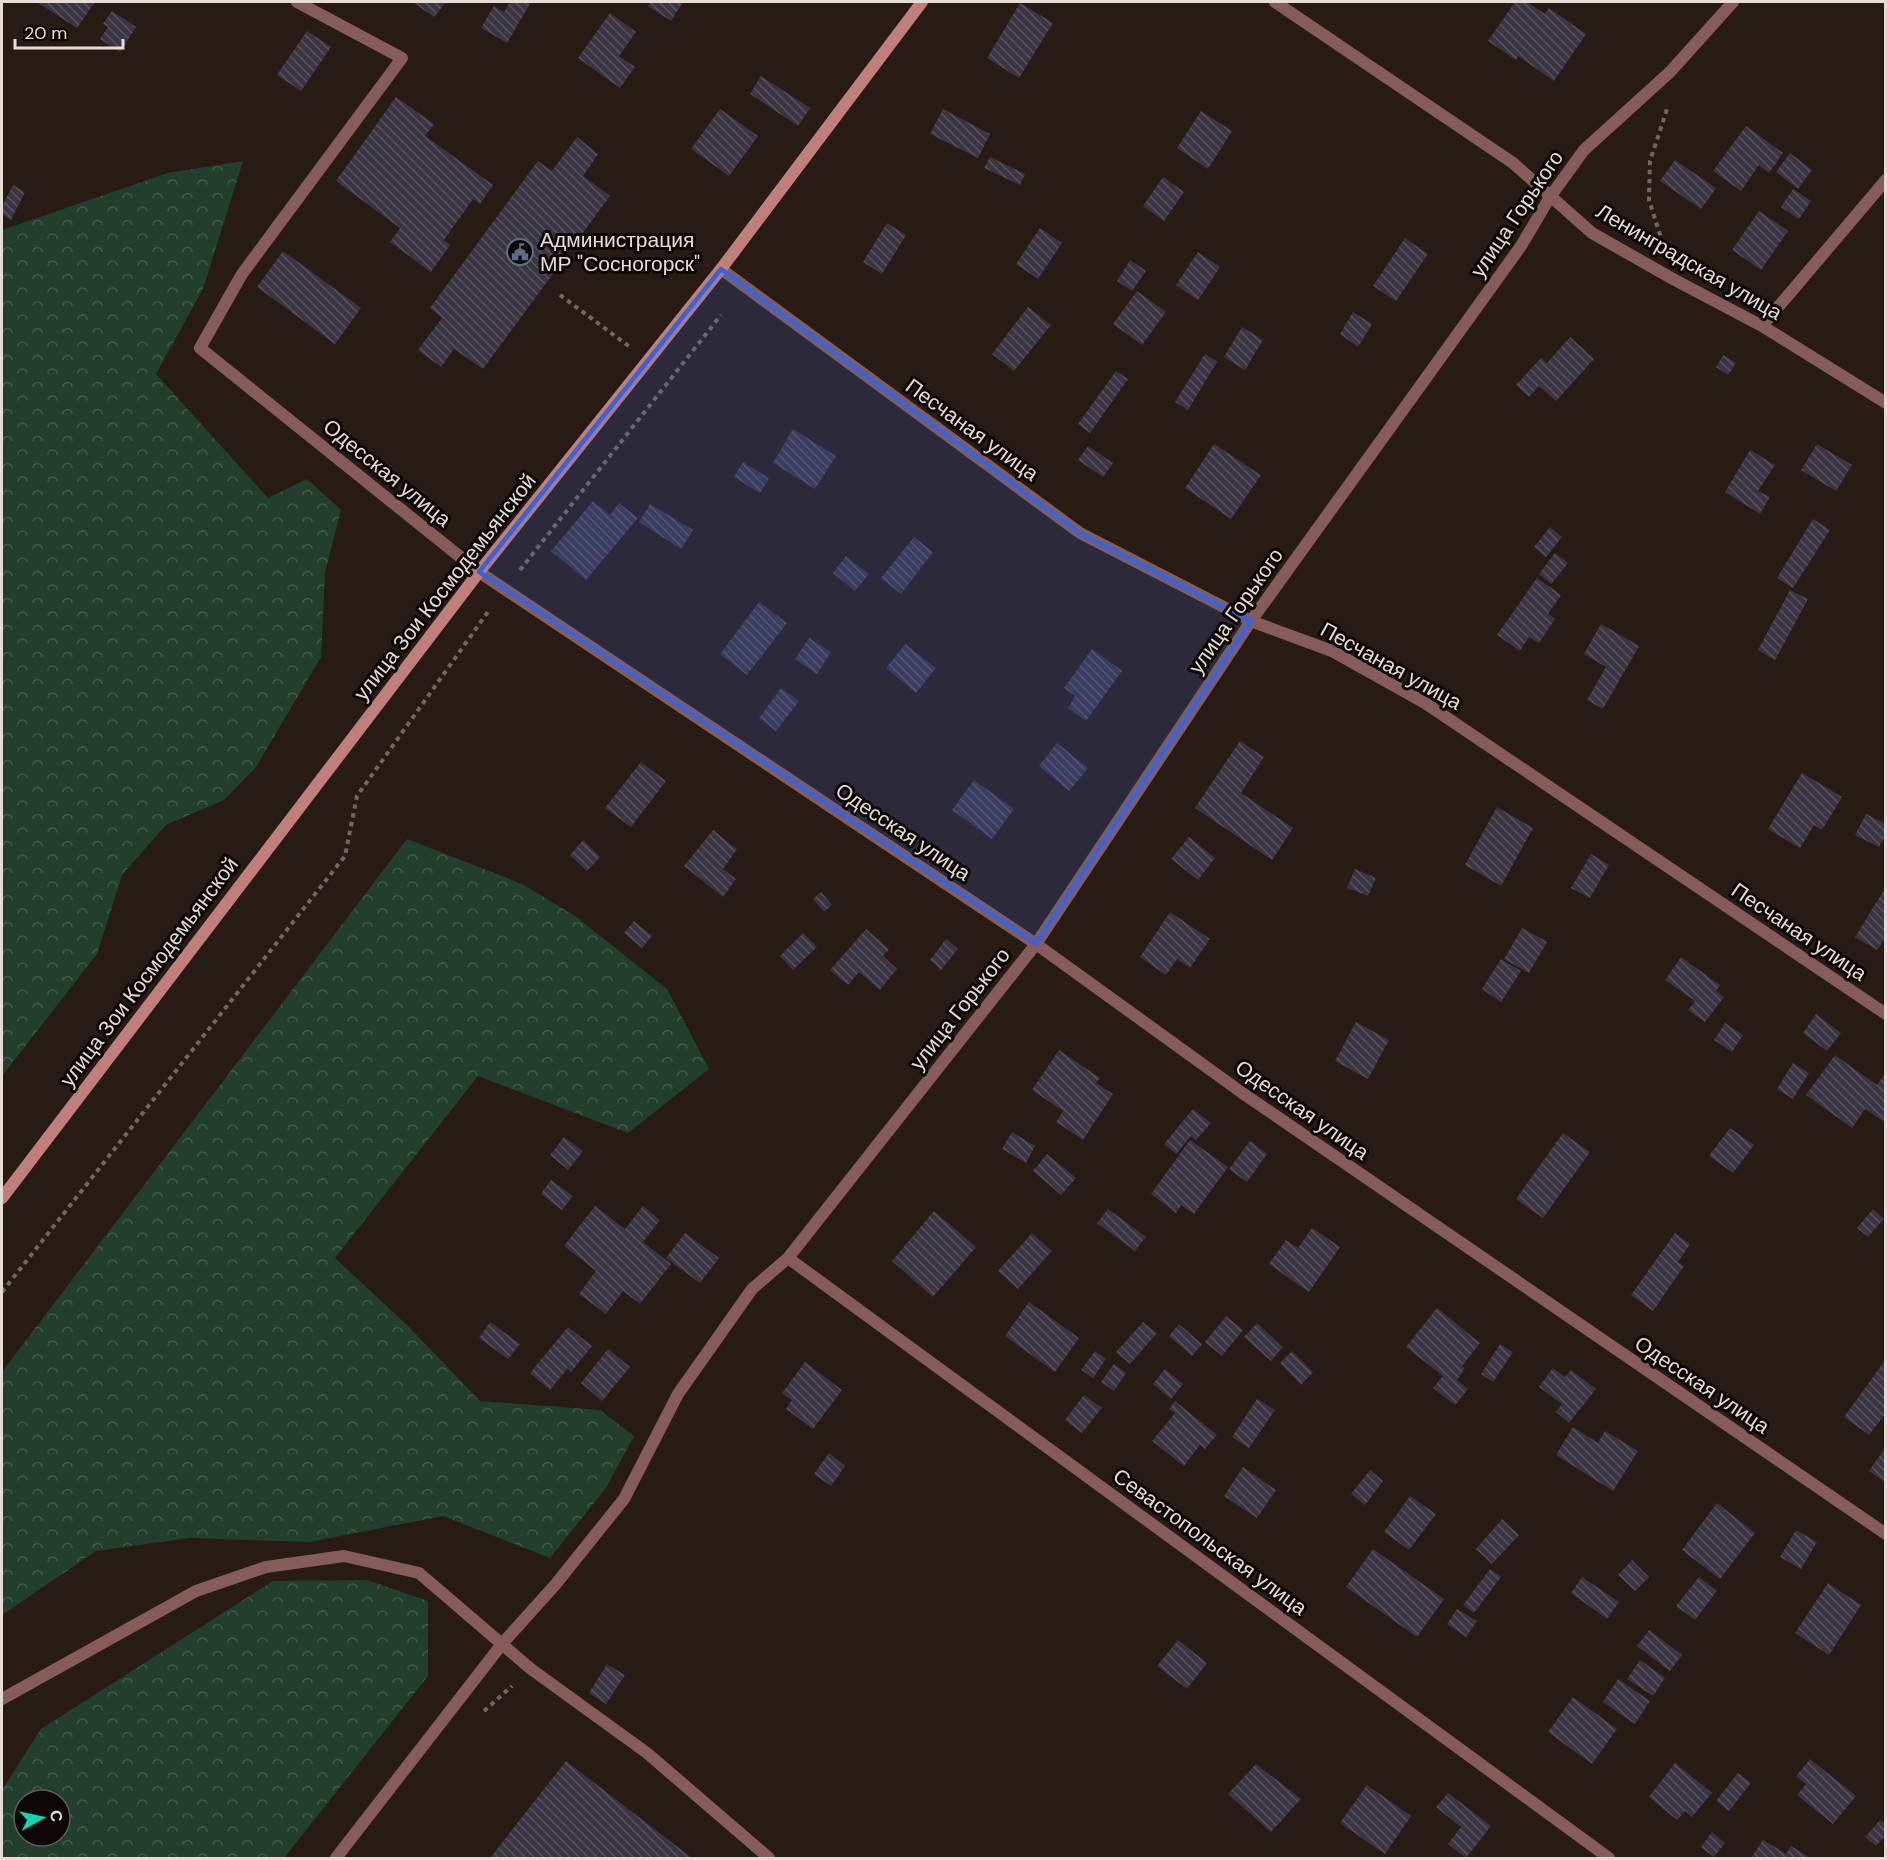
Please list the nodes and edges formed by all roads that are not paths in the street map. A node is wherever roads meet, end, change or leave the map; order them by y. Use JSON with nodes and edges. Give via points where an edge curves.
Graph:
{"nodes":[{"id":1,"x":297,"y":2,"type":"edge"},
{"id":2,"x":922,"y":2,"type":"edge"},
{"id":3,"x":1275,"y":2,"type":"edge"},
{"id":4,"x":1733,"y":2,"type":"edge"},
{"id":5,"x":1886,"y":180,"type":"edge"},
{"id":6,"x":1550,"y":197,"type":"junction"},
{"id":7,"x":721,"y":269,"type":"junction"},
{"id":8,"x":1762,"y":326,"type":"junction"},
{"id":9,"x":1886,"y":403,"type":"edge"},
{"id":10,"x":479,"y":572,"type":"junction"},
{"id":11,"x":1251,"y":621,"type":"junction"},
{"id":12,"x":1036,"y":944,"type":"junction"},
{"id":13,"x":1886,"y":1014,"type":"edge"},
{"id":14,"x":2,"y":1198,"type":"edge"},
{"id":15,"x":788,"y":1258,"type":"junction"},
{"id":16,"x":1886,"y":1534,"type":"edge"},
{"id":17,"x":502,"y":1644,"type":"junction"},
{"id":18,"x":2,"y":1699,"type":"edge"},
{"id":19,"x":336,"y":1858,"type":"edge"},
{"id":20,"x":769,"y":1858,"type":"edge"},
{"id":21,"x":1609,"y":1858,"type":"edge"}],
"edges":[{"from":1,"to":10,"type":"street","name":"Одесская улица","via":[[402,58],[242,274],[200,348]]},
{"from":2,"to":7,"type":"street","name":"улица Зои Космодемьянской"},
{"from":3,"to":6,"type":"street","name":"Ленинградская улица","via":[[1513,163]]},
{"from":4,"to":6,"type":"street","name":"улица Горького","via":[[1670,72],[1584,150]]},
{"from":5,"to":8,"type":"street"},
{"from":6,"to":8,"type":"street","name":"Ленинградская улица","via":[[1592,233]]},
{"from":6,"to":11,"type":"street","name":"улица Горького","via":[[1521,246]]},
{"from":7,"to":10,"type":"street","name":"улица Зои Космодемьянской"},
{"from":7,"to":11,"type":"street","name":"Песчаная улица","via":[[1080,533]]},
{"from":8,"to":9,"type":"street","name":"Ленинградская улица"},
{"from":10,"to":12,"type":"street","name":"Одесская улица"},
{"from":10,"to":14,"type":"street","name":"улица Зои Космодемьянской"},
{"from":11,"to":12,"type":"street","name":"улица Горького"},
{"from":11,"to":13,"type":"street","name":"Песчаная улица","via":[[1332,651],[1425,703]]},
{"from":12,"to":15,"type":"street","name":"улица Горького"},
{"from":12,"to":16,"type":"street","name":"Одесская улица","via":[[1241,1092]]},
{"from":15,"to":17,"type":"street","name":"улица Горького","via":[[752,1289],[678,1394],[624,1499]]},
{"from":15,"to":21,"type":"street","name":"Севастопольская улица"},
{"from":17,"to":18,"type":"street","via":[[418,1573],[344,1556],[266,1567],[196,1591]]},
{"from":17,"to":19,"type":"street","name":"улица Горького"},
{"from":17,"to":20,"type":"street","via":[[646,1753]]}]}
